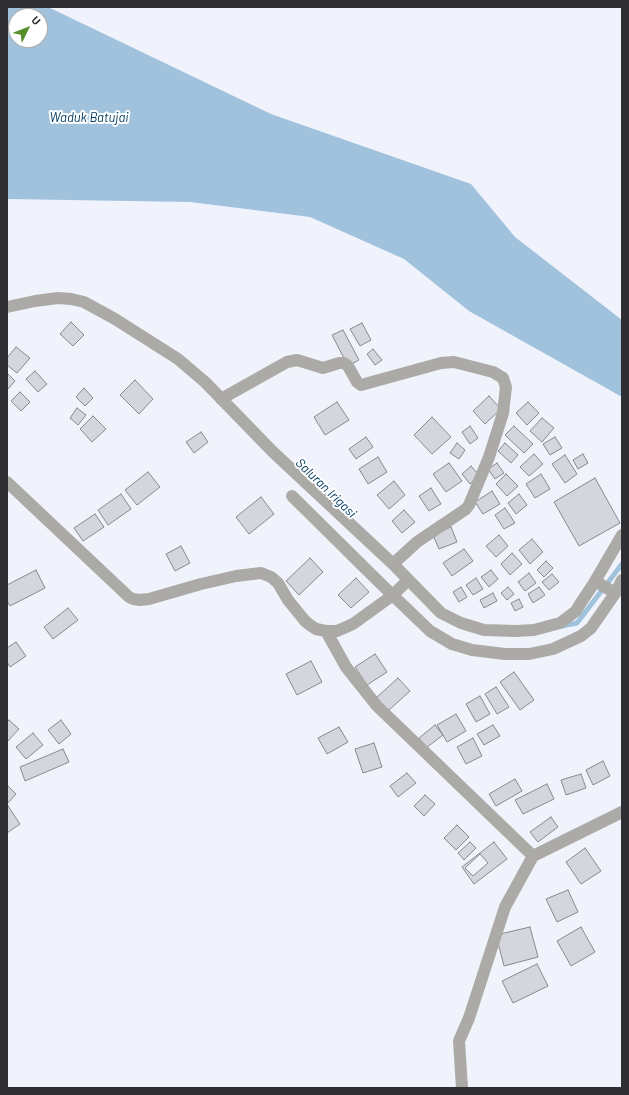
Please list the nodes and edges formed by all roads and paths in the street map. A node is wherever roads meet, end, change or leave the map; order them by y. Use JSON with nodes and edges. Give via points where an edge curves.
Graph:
{"nodes":[{"id":1,"x":7,"y":307,"type":"edge"},
{"id":2,"x":221,"y":399,"type":"junction"},
{"id":3,"x":7,"y":482,"type":"edge"},
{"id":4,"x":292,"y":496,"type":"dead end"},
{"id":5,"x":622,"y":535,"type":"edge"},
{"id":6,"x":393,"y":564,"type":"junction"},
{"id":7,"x":622,"y":580,"type":"edge"},
{"id":8,"x":407,"y":581,"type":"junction"},
{"id":9,"x":597,"y":582,"type":"junction"},
{"id":10,"x":613,"y":592,"type":"junction"},
{"id":11,"x":394,"y":594,"type":"junction"},
{"id":12,"x":326,"y":631,"type":"junction"},
{"id":13,"x":622,"y":812,"type":"edge"},
{"id":14,"x":533,"y":856,"type":"junction"},
{"id":15,"x":462,"y":1088,"type":"edge"}],
"edges":[{"from":1,"to":2,"type":"street","via":[[58,298],[84,302],[178,359]]},
{"from":2,"to":6,"type":"street","via":[[272,451]]},
{"from":2,"to":6,"type":"street","via":[[287,362],[297,360],[323,368],[344,363],[361,385],[441,363],[454,362],[493,372],[503,378],[506,387],[503,413],[489,457],[469,505],[417,542]]},
{"from":3,"to":12,"type":"street","via":[[133,599],[149,599],[201,584],[260,573],[278,582],[288,600],[305,621],[316,629]]},
{"from":4,"to":11,"type":"street"},
{"from":5,"to":9,"type":"street"},
{"from":6,"to":8,"type":"street"},
{"from":7,"to":10,"type":"street"},
{"from":8,"to":9,"type":"street","via":[[441,613],[452,619],[484,630],[516,632],[560,623],[576,611]]},
{"from":8,"to":11,"type":"street"},
{"from":9,"to":10,"type":"street"},
{"from":10,"to":11,"type":"street","via":[[591,628],[581,636],[553,649],[529,654],[472,650],[452,644],[430,631]]},
{"from":11,"to":12,"type":"street","via":[[353,624],[337,631]]},
{"from":12,"to":14,"type":"street","via":[[346,667],[377,706]]},
{"from":13,"to":14,"type":"street"},
{"from":14,"to":15,"type":"street","via":[[505,907],[460,1041]]}]}
